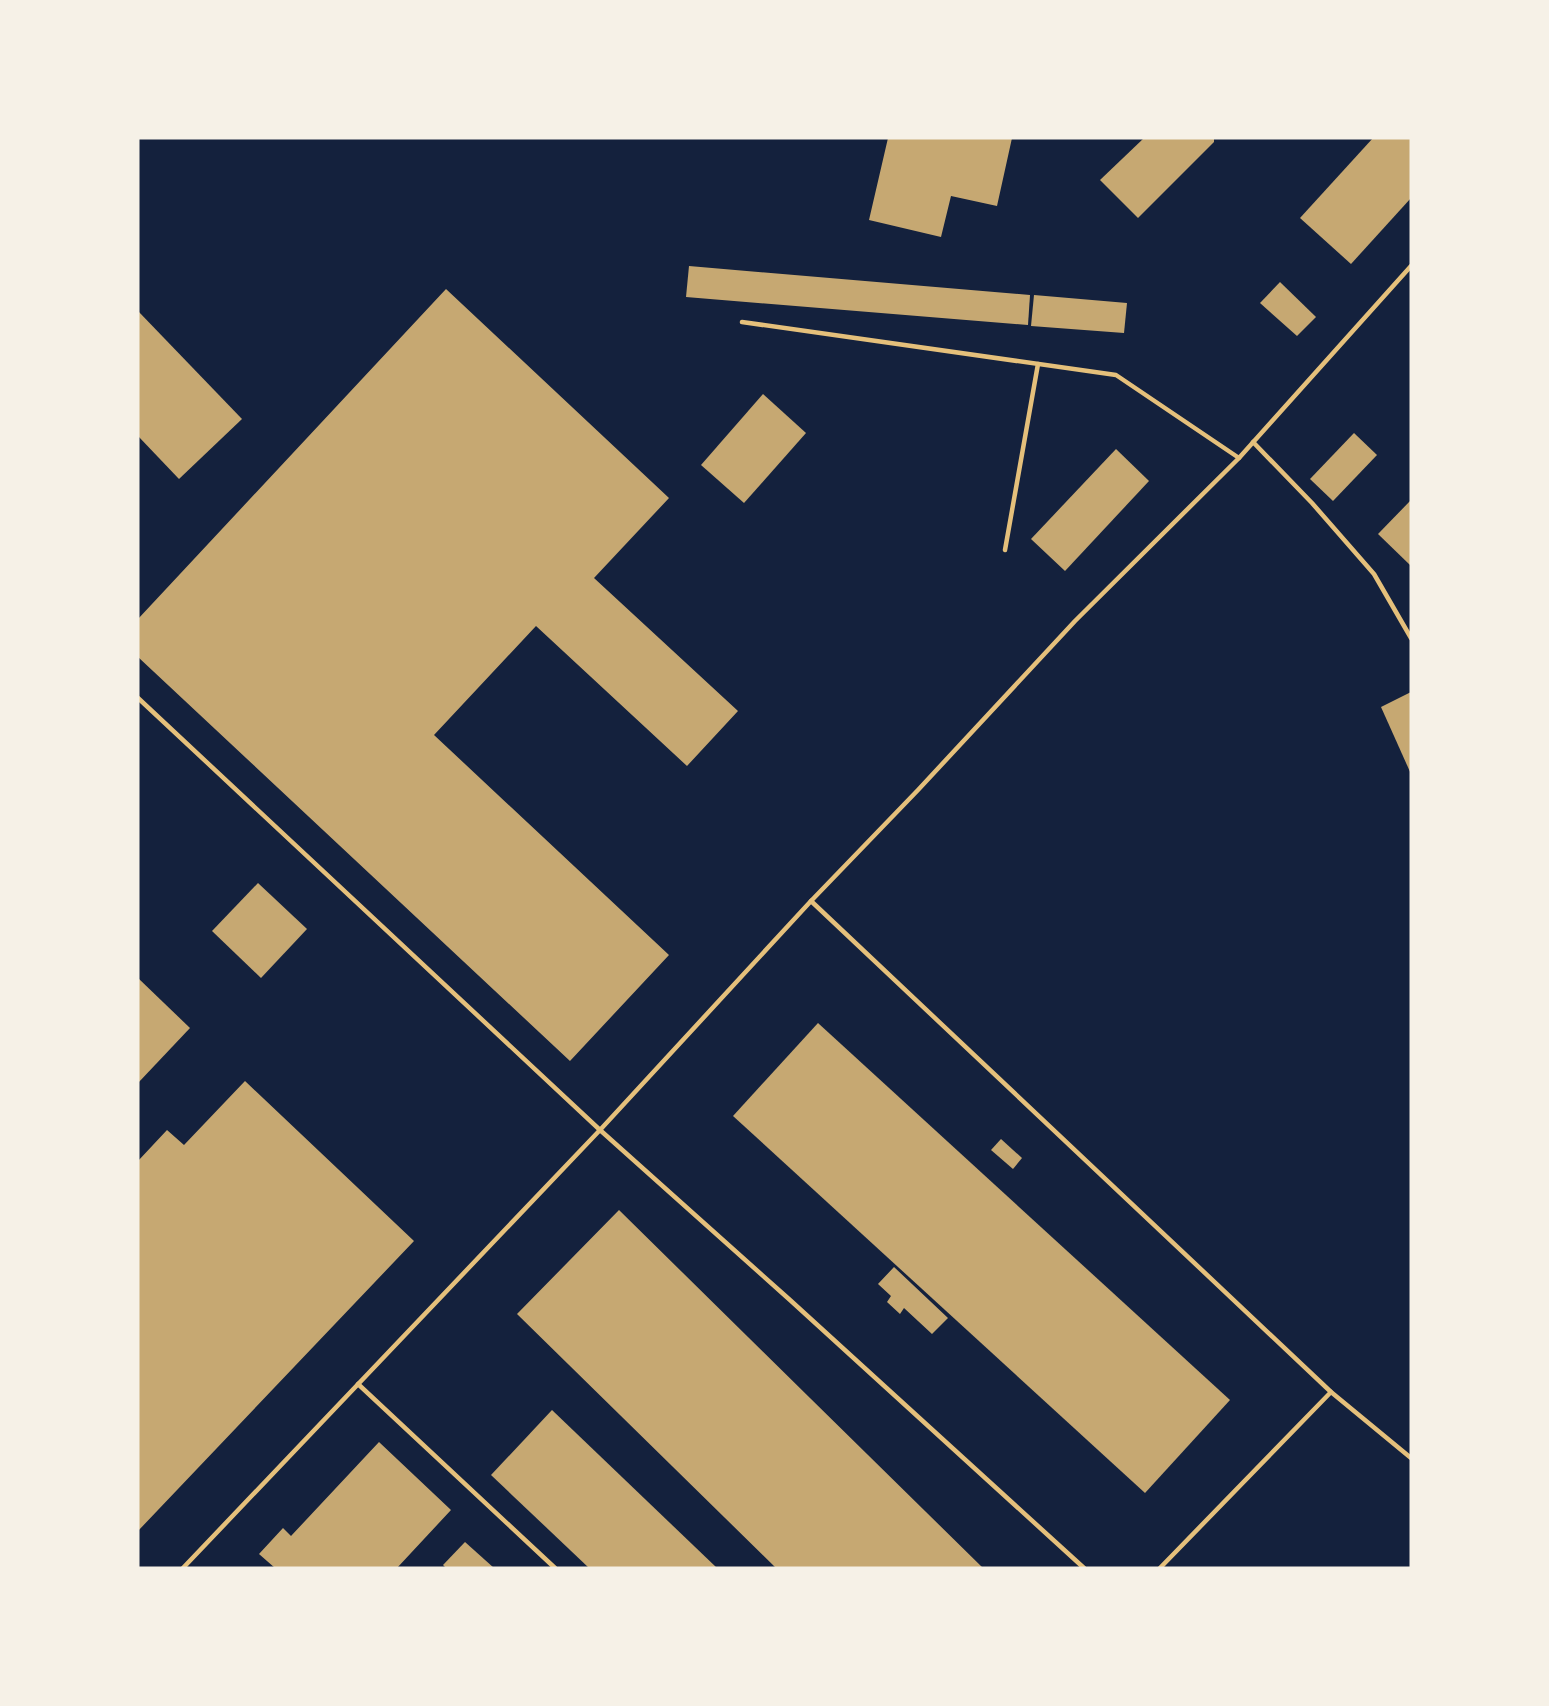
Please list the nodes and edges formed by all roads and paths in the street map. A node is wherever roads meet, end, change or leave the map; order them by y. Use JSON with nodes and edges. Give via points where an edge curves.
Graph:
{"nodes":[{"id":1,"x":1411,"y":266,"type":"edge"},
{"id":2,"x":742,"y":322,"type":"dead end"},
{"id":3,"x":1038,"y":364,"type":"junction"},
{"id":4,"x":1253,"y":442,"type":"junction"},
{"id":5,"x":1239,"y":458,"type":"junction"},
{"id":6,"x":1005,"y":550,"type":"dead end"},
{"id":7,"x":1411,"y":638,"type":"edge"},
{"id":8,"x":138,"y":698,"type":"edge"},
{"id":9,"x":811,"y":901,"type":"junction"},
{"id":10,"x":600,"y":1130,"type":"junction"},
{"id":11,"x":358,"y":1384,"type":"junction"},
{"id":12,"x":1331,"y":1392,"type":"junction"},
{"id":13,"x":1411,"y":1458,"type":"edge"},
{"id":14,"x":183,"y":1568,"type":"edge"},
{"id":15,"x":555,"y":1568,"type":"edge"},
{"id":16,"x":1084,"y":1568,"type":"edge"},
{"id":17,"x":1160,"y":1568,"type":"edge"}],
"edges":[{"from":1,"to":4,"type":"lane"},
{"from":2,"to":3,"type":"lane"},
{"from":3,"to":5,"type":"lane","via":[[1116,375]]},
{"from":3,"to":6,"type":"lane"},
{"from":4,"to":5,"type":"lane"},
{"from":4,"to":7,"type":"lane","via":[[1374,574]]},
{"from":5,"to":9,"type":"lane","via":[[1076,621]]},
{"from":8,"to":10,"type":"lane"},
{"from":9,"to":10,"type":"lane"},
{"from":9,"to":12,"type":"lane"},
{"from":10,"to":11,"type":"lane"},
{"from":10,"to":16,"type":"lane"},
{"from":11,"to":14,"type":"lane"},
{"from":11,"to":15,"type":"lane"},
{"from":12,"to":13,"type":"lane"},
{"from":12,"to":17,"type":"lane"}]}
